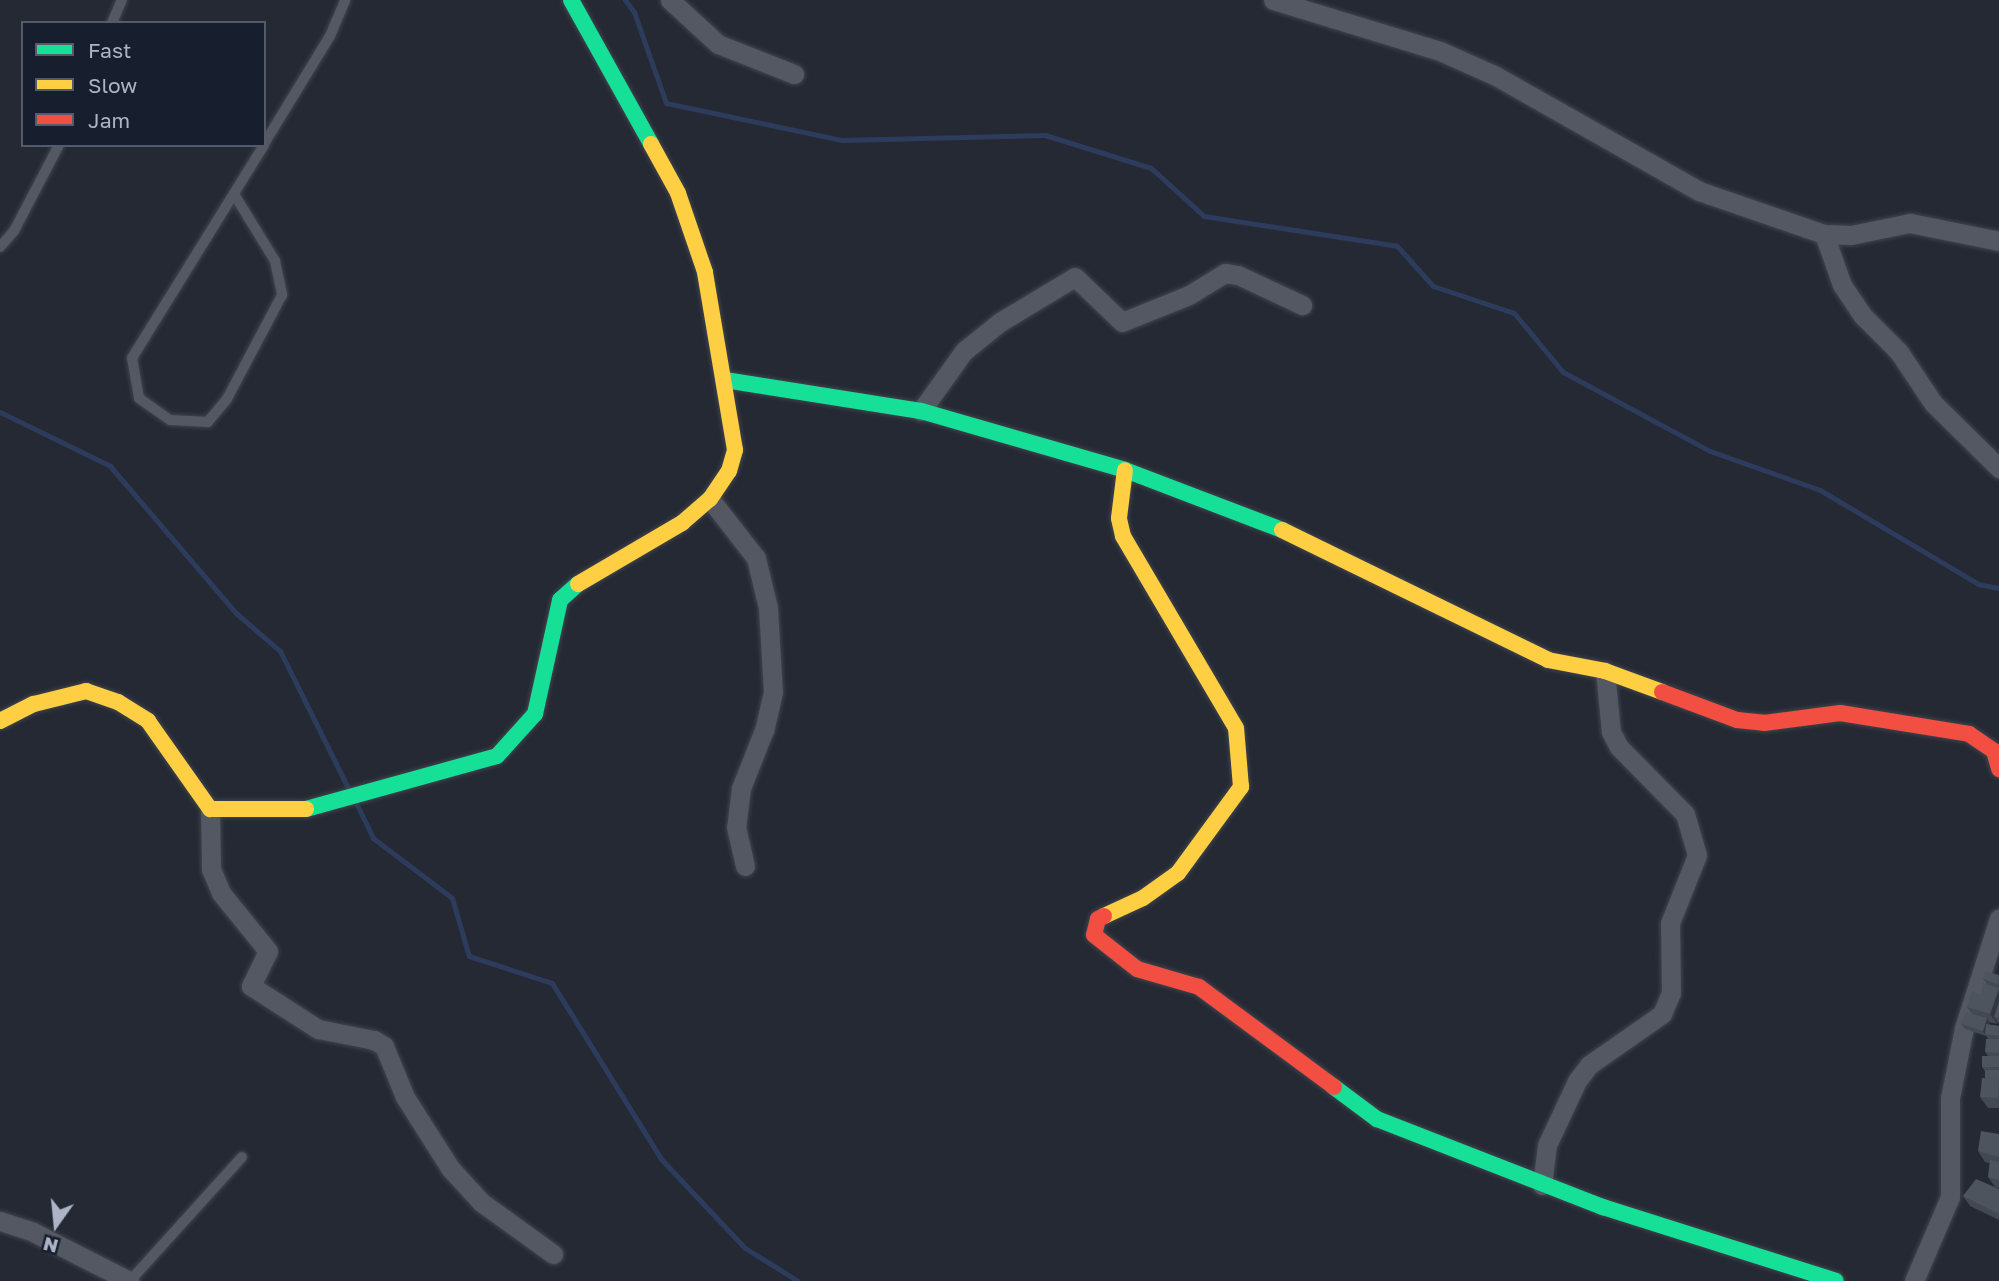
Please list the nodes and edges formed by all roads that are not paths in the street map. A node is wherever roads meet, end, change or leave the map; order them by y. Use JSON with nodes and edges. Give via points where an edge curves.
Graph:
{"nodes":[{"id":1,"x":122,"y":0,"type":"edge"},
{"id":2,"x":345,"y":0,"type":"edge"},
{"id":3,"x":570,"y":0,"type":"edge"},
{"id":4,"x":670,"y":0,"type":"edge"},
{"id":5,"x":1273,"y":0,"type":"edge"},
{"id":6,"x":113,"y":21,"type":"edge"},
{"id":7,"x":794,"y":74,"type":"dead end"},
{"id":8,"x":266,"y":142,"type":"edge"},
{"id":9,"x":58,"y":147,"type":"edge"},
{"id":10,"x":263,"y":147,"type":"edge"},
{"id":11,"x":234,"y":194,"type":"junction"},
{"id":12,"x":1824,"y":234,"type":"junction"},
{"id":13,"x":1999,"y":241,"type":"edge"},
{"id":14,"x":0,"y":247,"type":"edge"},
{"id":15,"x":1302,"y":305,"type":"dead end"},
{"id":16,"x":725,"y":380,"type":"junction"},
{"id":17,"x":921,"y":411,"type":"junction"},
{"id":18,"x":1999,"y":468,"type":"edge"},
{"id":19,"x":1125,"y":470,"type":"junction"},
{"id":20,"x":710,"y":499,"type":"junction"},
{"id":21,"x":1605,"y":671,"type":"junction"},
{"id":22,"x":0,"y":722,"type":"edge"},
{"id":23,"x":1999,"y":769,"type":"edge"},
{"id":24,"x":210,"y":809,"type":"junction"},
{"id":25,"x":745,"y":866,"type":"dead end"},
{"id":26,"x":1999,"y":918,"type":"edge"},
{"id":27,"x":242,"y":1157,"type":"dead end"},
{"id":28,"x":1542,"y":1185,"type":"junction"},
{"id":29,"x":0,"y":1221,"type":"edge"},
{"id":30,"x":552,"y":1254,"type":"dead end"},
{"id":31,"x":130,"y":1281,"type":"edge"},
{"id":32,"x":1836,"y":1281,"type":"edge"},
{"id":33,"x":1914,"y":1281,"type":"edge"}],
"edges":[{"from":1,"to":6,"type":"lane"},
{"from":2,"to":8,"type":"lane","via":[[330,36]]},
{"from":3,"to":16,"type":"street","via":[[678,192],[705,272]]},
{"from":4,"to":7,"type":"street","via":[[718,44]]},
{"from":5,"to":12,"type":"street","via":[[1440,51],[1494,75],[1699,191]]},
{"from":9,"to":14,"type":"lane","via":[[14,230]]},
{"from":10,"to":11,"type":"lane"},
{"from":11,"to":11,"type":"lane","via":[[132,358],[139,398],[170,420],[208,422],[227,399],[282,295],[275,261]]},
{"from":12,"to":13,"type":"street","via":[[1910,223]]},
{"from":12,"to":18,"type":"street","via":[[1842,285],[1863,316],[1899,352],[1933,403]]},
{"from":15,"to":17,"type":"street","via":[[1225,273],[1189,295],[1122,322],[1075,277],[1000,322],[964,351]]},
{"from":16,"to":17,"type":"street"},
{"from":16,"to":20,"type":"street","via":[[735,450],[729,471]]},
{"from":17,"to":19,"type":"street"},
{"from":19,"to":21,"type":"street","via":[[1247,513],[1548,660]]},
{"from":19,"to":28,"type":"street","via":[[1119,518],[1123,536],[1236,728],[1241,787],[1178,873],[1143,898],[1098,919],[1094,935],[1137,969],[1199,987],[1377,1119]]},
{"from":20,"to":24,"type":"street","via":[[682,523],[560,600],[542,697],[535,714],[497,756],[316,809]]},
{"from":20,"to":25,"type":"street","via":[[755,558],[768,608],[773,692],[741,788],[736,827]]},
{"from":21,"to":23,"type":"street","via":[[1737,720],[1764,723],[1840,713],[1969,734],[1994,751]]},
{"from":21,"to":28,"type":"street","via":[[1611,732],[1619,747],[1685,814],[1697,855],[1670,923],[1671,993],[1662,1014],[1589,1065],[1577,1081],[1547,1145]]},
{"from":22,"to":24,"type":"street","via":[[34,704],[86,691],[118,702],[148,721],[173,749],[194,792]]},
{"from":24,"to":30,"type":"street","via":[[211,869],[221,893],[268,951],[251,986],[318,1029],[384,1046],[405,1097],[450,1168],[481,1202]]},
{"from":26,"to":33,"type":"street","via":[[1964,1028],[1950,1098],[1950,1197]]},
{"from":27,"to":31,"type":"lane"},
{"from":28,"to":32,"type":"street"},
{"from":29,"to":31,"type":"street","via":[[33,1232]]}]}
